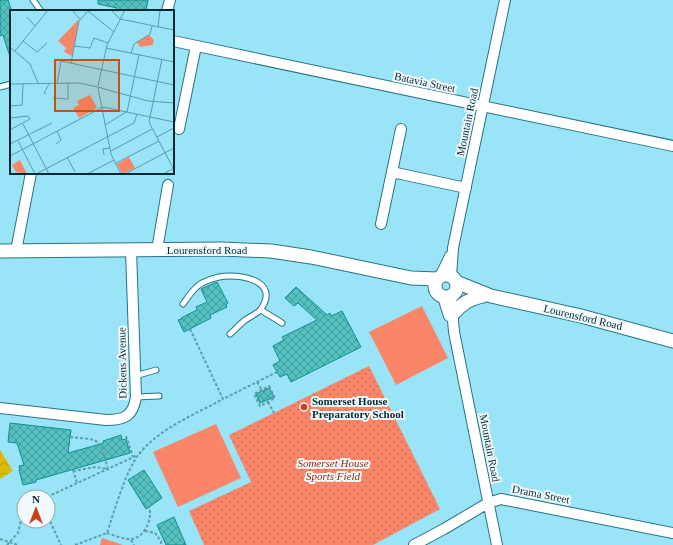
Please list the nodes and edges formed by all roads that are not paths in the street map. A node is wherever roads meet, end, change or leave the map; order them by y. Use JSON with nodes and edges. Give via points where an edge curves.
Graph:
{"nodes":[{"id":1,"x":33,"y":0,"type":"edge"},
{"id":2,"x":170,"y":0,"type":"edge"},
{"id":3,"x":505,"y":0,"type":"edge"},
{"id":4,"x":41,"y":10,"type":"edge"},
{"id":5,"x":167,"y":10,"type":"edge"},
{"id":6,"x":174,"y":41,"type":"edge"},
{"id":7,"x":196,"y":46,"type":"junction"},
{"id":8,"x":10,"y":84,"type":"edge"},
{"id":9,"x":0,"y":88,"type":"edge"},
{"id":10,"x":483,"y":107,"type":"junction"},
{"id":11,"x":179,"y":129,"type":"dead end"},
{"id":12,"x":401,"y":129,"type":"dead end"},
{"id":13,"x":673,"y":146,"type":"edge"},
{"id":14,"x":392,"y":172,"type":"junction"},
{"id":15,"x":31,"y":174,"type":"edge"},
{"id":16,"x":168,"y":185,"type":"dead end"},
{"id":17,"x":466,"y":188,"type":"junction"},
{"id":18,"x":381,"y":224,"type":"dead end"},
{"id":19,"x":131,"y":250,"type":"junction"},
{"id":20,"x":157,"y":250,"type":"junction"},
{"id":21,"x":0,"y":251,"type":"edge"},
{"id":22,"x":16,"y":251,"type":"junction"},
{"id":23,"x":446,"y":286,"type":"junction"},
{"id":24,"x":487,"y":296,"type":"junction"},
{"id":25,"x":183,"y":304,"type":"dead end"},
{"id":26,"x":261,"y":310,"type":"junction"},
{"id":27,"x":453,"y":314,"type":"junction"},
{"id":28,"x":282,"y":323,"type":"dead end"},
{"id":29,"x":454,"y":332,"type":"junction"},
{"id":30,"x":230,"y":334,"type":"dead end"},
{"id":31,"x":673,"y":341,"type":"edge"},
{"id":32,"x":156,"y":370,"type":"dead end"},
{"id":33,"x":136,"y":376,"type":"junction"},
{"id":34,"x":159,"y":396,"type":"dead end"},
{"id":35,"x":136,"y":397,"type":"junction"},
{"id":36,"x":0,"y":408,"type":"edge"},
{"id":37,"x":488,"y":503,"type":"junction"},
{"id":38,"x":673,"y":533,"type":"edge"},
{"id":39,"x":414,"y":545,"type":"edge"},
{"id":40,"x":496,"y":545,"type":"edge"}],
"edges":[{"from":1,"to":4,"type":"lane"},
{"from":2,"to":5,"type":"street"},
{"from":3,"to":10,"type":"street","name":"Mountain Road"},
{"from":6,"to":7,"type":"street","name":"Batavia Street"},
{"from":7,"to":10,"type":"street","name":"Batavia Street"},
{"from":7,"to":11,"type":"street"},
{"from":8,"to":9,"type":"lane"},
{"from":10,"to":13,"type":"street","name":"Batavia Street"},
{"from":10,"to":17,"type":"street","name":"Mountain Road"},
{"from":12,"to":14,"type":"street"},
{"from":14,"to":17,"type":"street"},
{"from":14,"to":18,"type":"street"},
{"from":15,"to":22,"type":"street"},
{"from":16,"to":20,"type":"street"},
{"from":17,"to":23,"type":"street","name":"Mountain Road"},
{"from":19,"to":20,"type":"street","name":"Lourensford Road"},
{"from":19,"to":22,"type":"street","name":"Lourensford Road"},
{"from":19,"to":33,"type":"street","name":"Dickens Avenue"},
{"from":20,"to":23,"type":"street","name":"Lourensford Road","via":[[271,251],[311,256]]},
{"from":21,"to":22,"type":"street","name":"Lourensford Road"},
{"from":23,"to":24,"type":"street","name":"Lourensford Road"},
{"from":23,"to":27,"type":"street","name":"Mountain Road"},
{"from":23,"to":29,"type":"street","name":"Mountain Road"},
{"from":24,"to":27,"type":"street","via":[[466,301]]},
{"from":24,"to":31,"type":"street","name":"Lourensford Road","via":[[581,316]]},
{"from":25,"to":26,"type":"lane","via":[[192,290],[202,283],[218,277],[232,276],[248,278],[264,287],[266,293]]},
{"from":26,"to":28,"type":"lane"},
{"from":26,"to":30,"type":"lane"},
{"from":27,"to":29,"type":"street","name":"Mountain Road"},
{"from":29,"to":37,"type":"street","name":"Mountain Road"},
{"from":32,"to":33,"type":"lane"},
{"from":33,"to":35,"type":"street","name":"Dickens Avenue"},
{"from":34,"to":35,"type":"lane"},
{"from":35,"to":36,"type":"street","name":"Dickens Avenue","via":[[130,414],[116,420]]},
{"from":37,"to":38,"type":"street","name":"Drama Street","via":[[506,499]]},
{"from":37,"to":39,"type":"street","name":"Drama Street"},
{"from":37,"to":40,"type":"street","name":"Mountain Road"}]}
